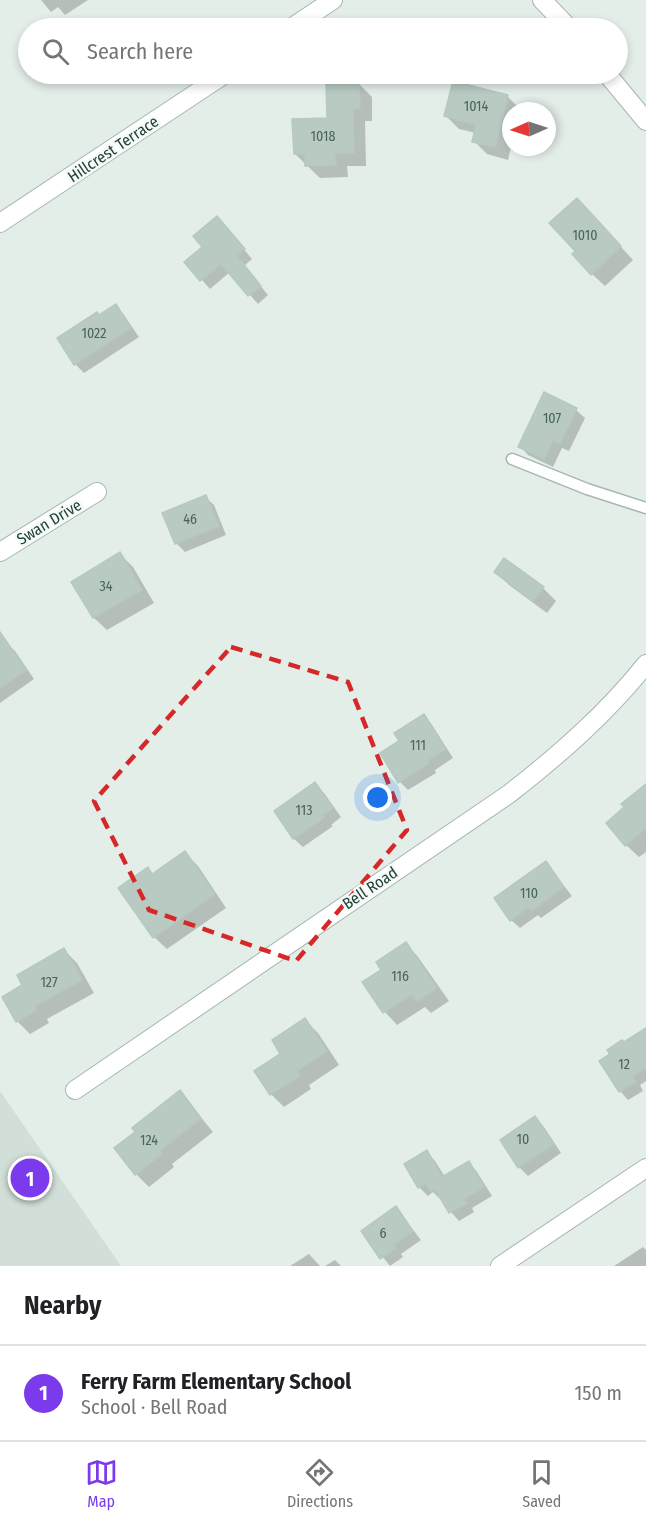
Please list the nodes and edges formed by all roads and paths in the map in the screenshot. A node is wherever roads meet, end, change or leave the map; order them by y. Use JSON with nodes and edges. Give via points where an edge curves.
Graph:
{"nodes":[{"id":1,"x":333,"y":0,"type":"edge"},
{"id":2,"x":542,"y":0,"type":"edge"},
{"id":3,"x":306,"y":18,"type":"edge"},
{"id":4,"x":559,"y":18,"type":"edge"},
{"id":5,"x":210,"y":84,"type":"edge"},
{"id":6,"x":615,"y":84,"type":"edge"},
{"id":7,"x":646,"y":121,"type":"edge"},
{"id":8,"x":0,"y":223,"type":"edge"},
{"id":9,"x":512,"y":459,"type":"dead end"},
{"id":10,"x":97,"y":492,"type":"dead end"},
{"id":11,"x":646,"y":508,"type":"edge"},
{"id":12,"x":0,"y":552,"type":"edge"},
{"id":13,"x":646,"y":664,"type":"edge"},
{"id":14,"x":75,"y":1090,"type":"dead end"},
{"id":15,"x":646,"y":1168,"type":"edge"},
{"id":16,"x":500,"y":1266,"type":"edge"}],
"edges":[{"from":1,"to":3,"type":"street"},
{"from":2,"to":4,"type":"street"},
{"from":5,"to":8,"type":"street","name":"Hillcrest Terrace"},
{"from":6,"to":7,"type":"street"},
{"from":9,"to":11,"type":"lane"},
{"from":10,"to":12,"type":"street","name":"Swan Drive"},
{"from":13,"to":14,"type":"street","name":"Bell Road","via":[[594,723],[509,794]]},
{"from":15,"to":16,"type":"street"}]}
